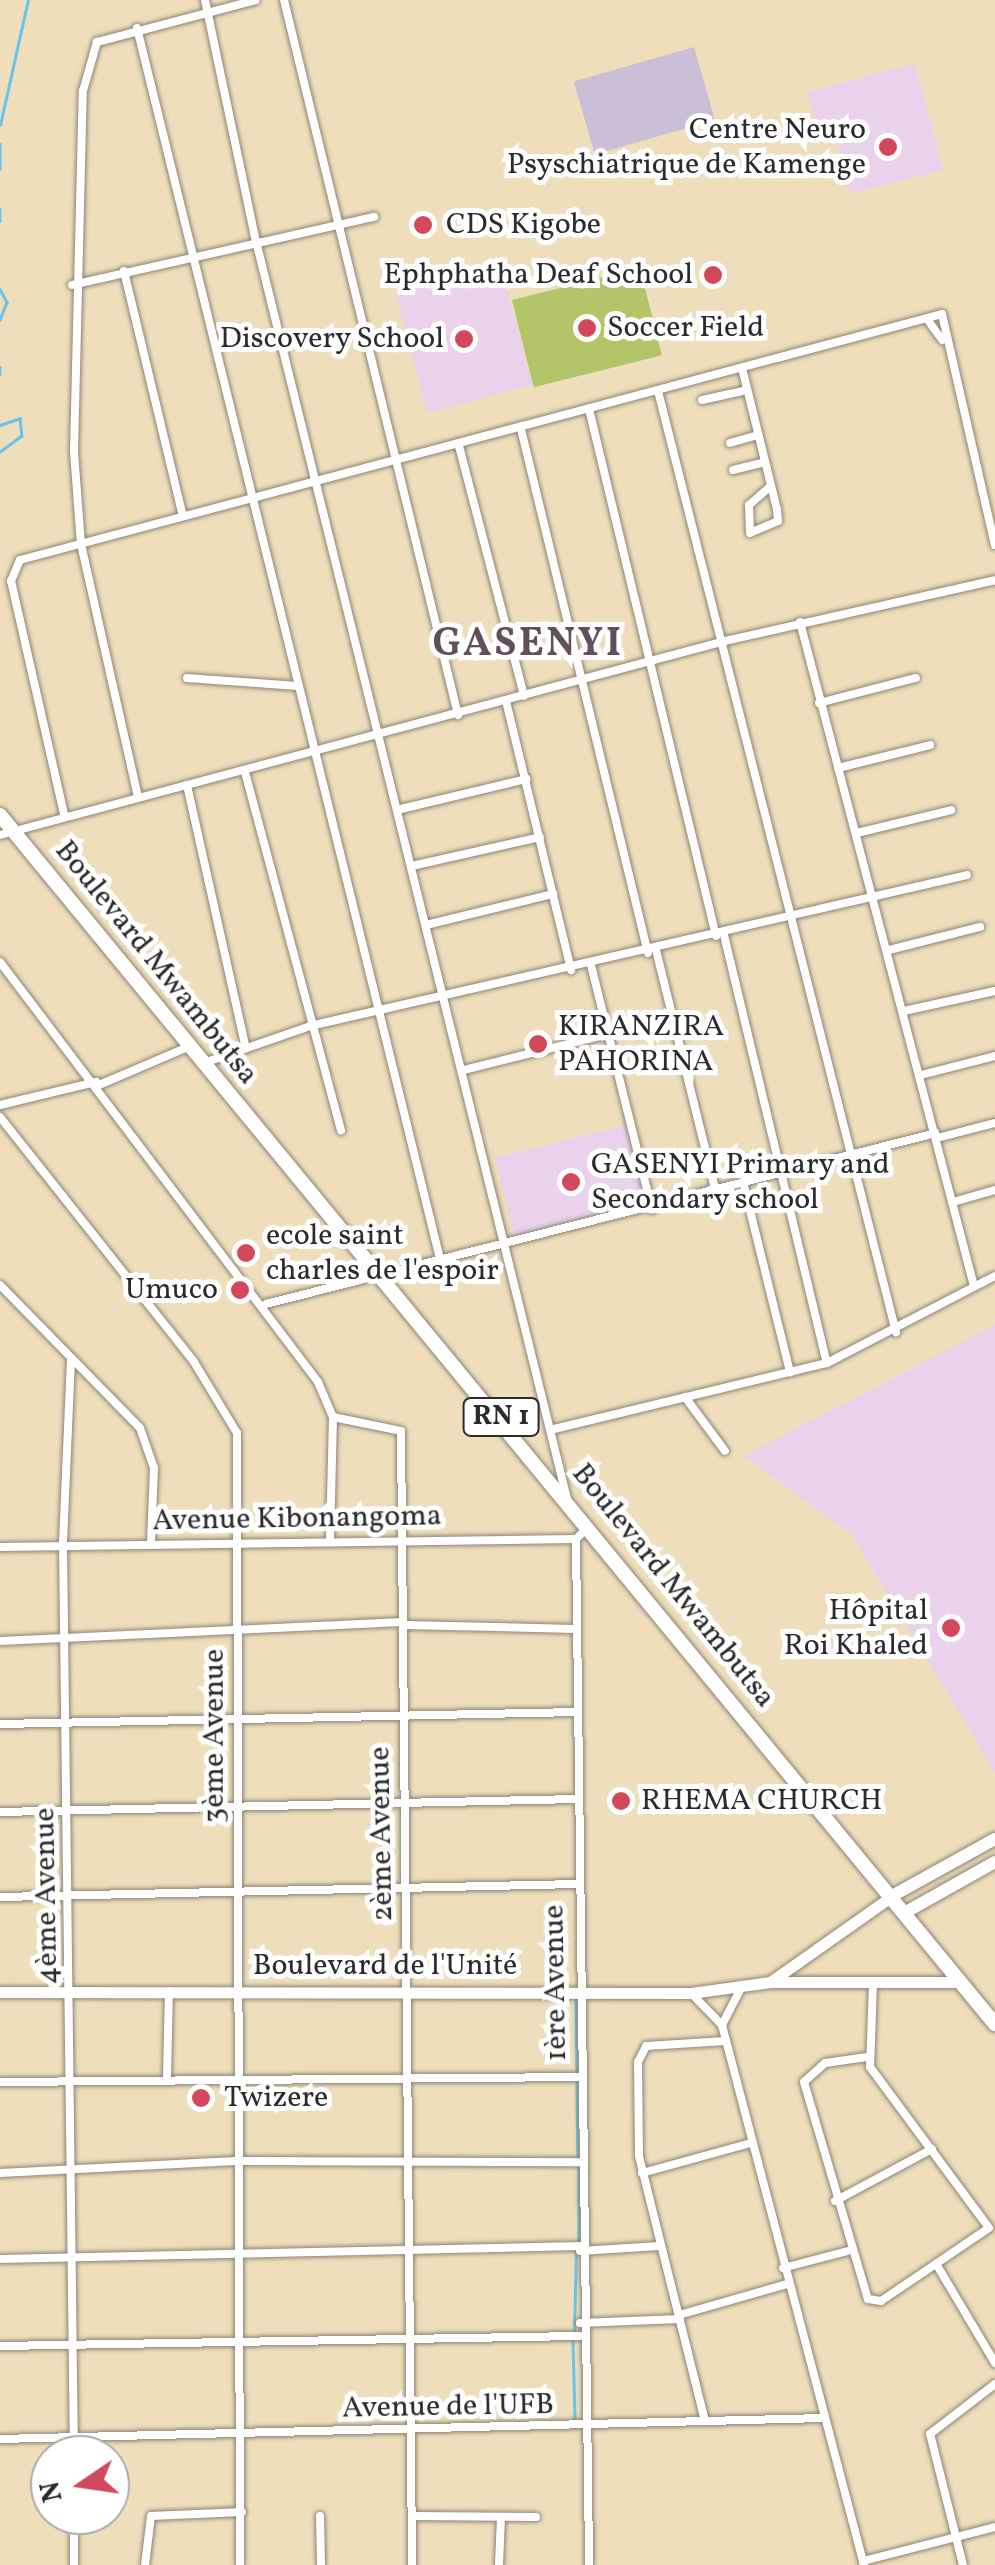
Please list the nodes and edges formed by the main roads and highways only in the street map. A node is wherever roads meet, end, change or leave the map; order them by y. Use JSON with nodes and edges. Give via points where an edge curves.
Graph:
{"nodes":[{"id":1,"x":0,"y":815,"type":"edge"},
{"id":2,"x":6,"y":832,"type":"edge"},
{"id":3,"x":995,"y":1839,"type":"edge"},
{"id":4,"x":995,"y":1862,"type":"edge"},
{"id":5,"x":892,"y":1896,"type":"junction"},
{"id":6,"x":906,"y":1912,"type":"junction"},
{"id":7,"x":995,"y":2024,"type":"edge"}],
"edges":[{"from":1,"to":2,"type":"highway","name":"Boulevard Mwambutsa","number":"RN 1"},
{"from":2,"to":5,"type":"highway","name":"Boulevard Mwambutsa","number":"RN 1"},
{"from":3,"to":5,"type":"main road"},
{"from":4,"to":6,"type":"main road"},
{"from":5,"to":6,"type":"highway","name":"Boulevard Mwambutsa","number":"RN 1"},
{"from":6,"to":7,"type":"highway","name":"Boulevard Mwambutsa","number":"RN 1"}]}
